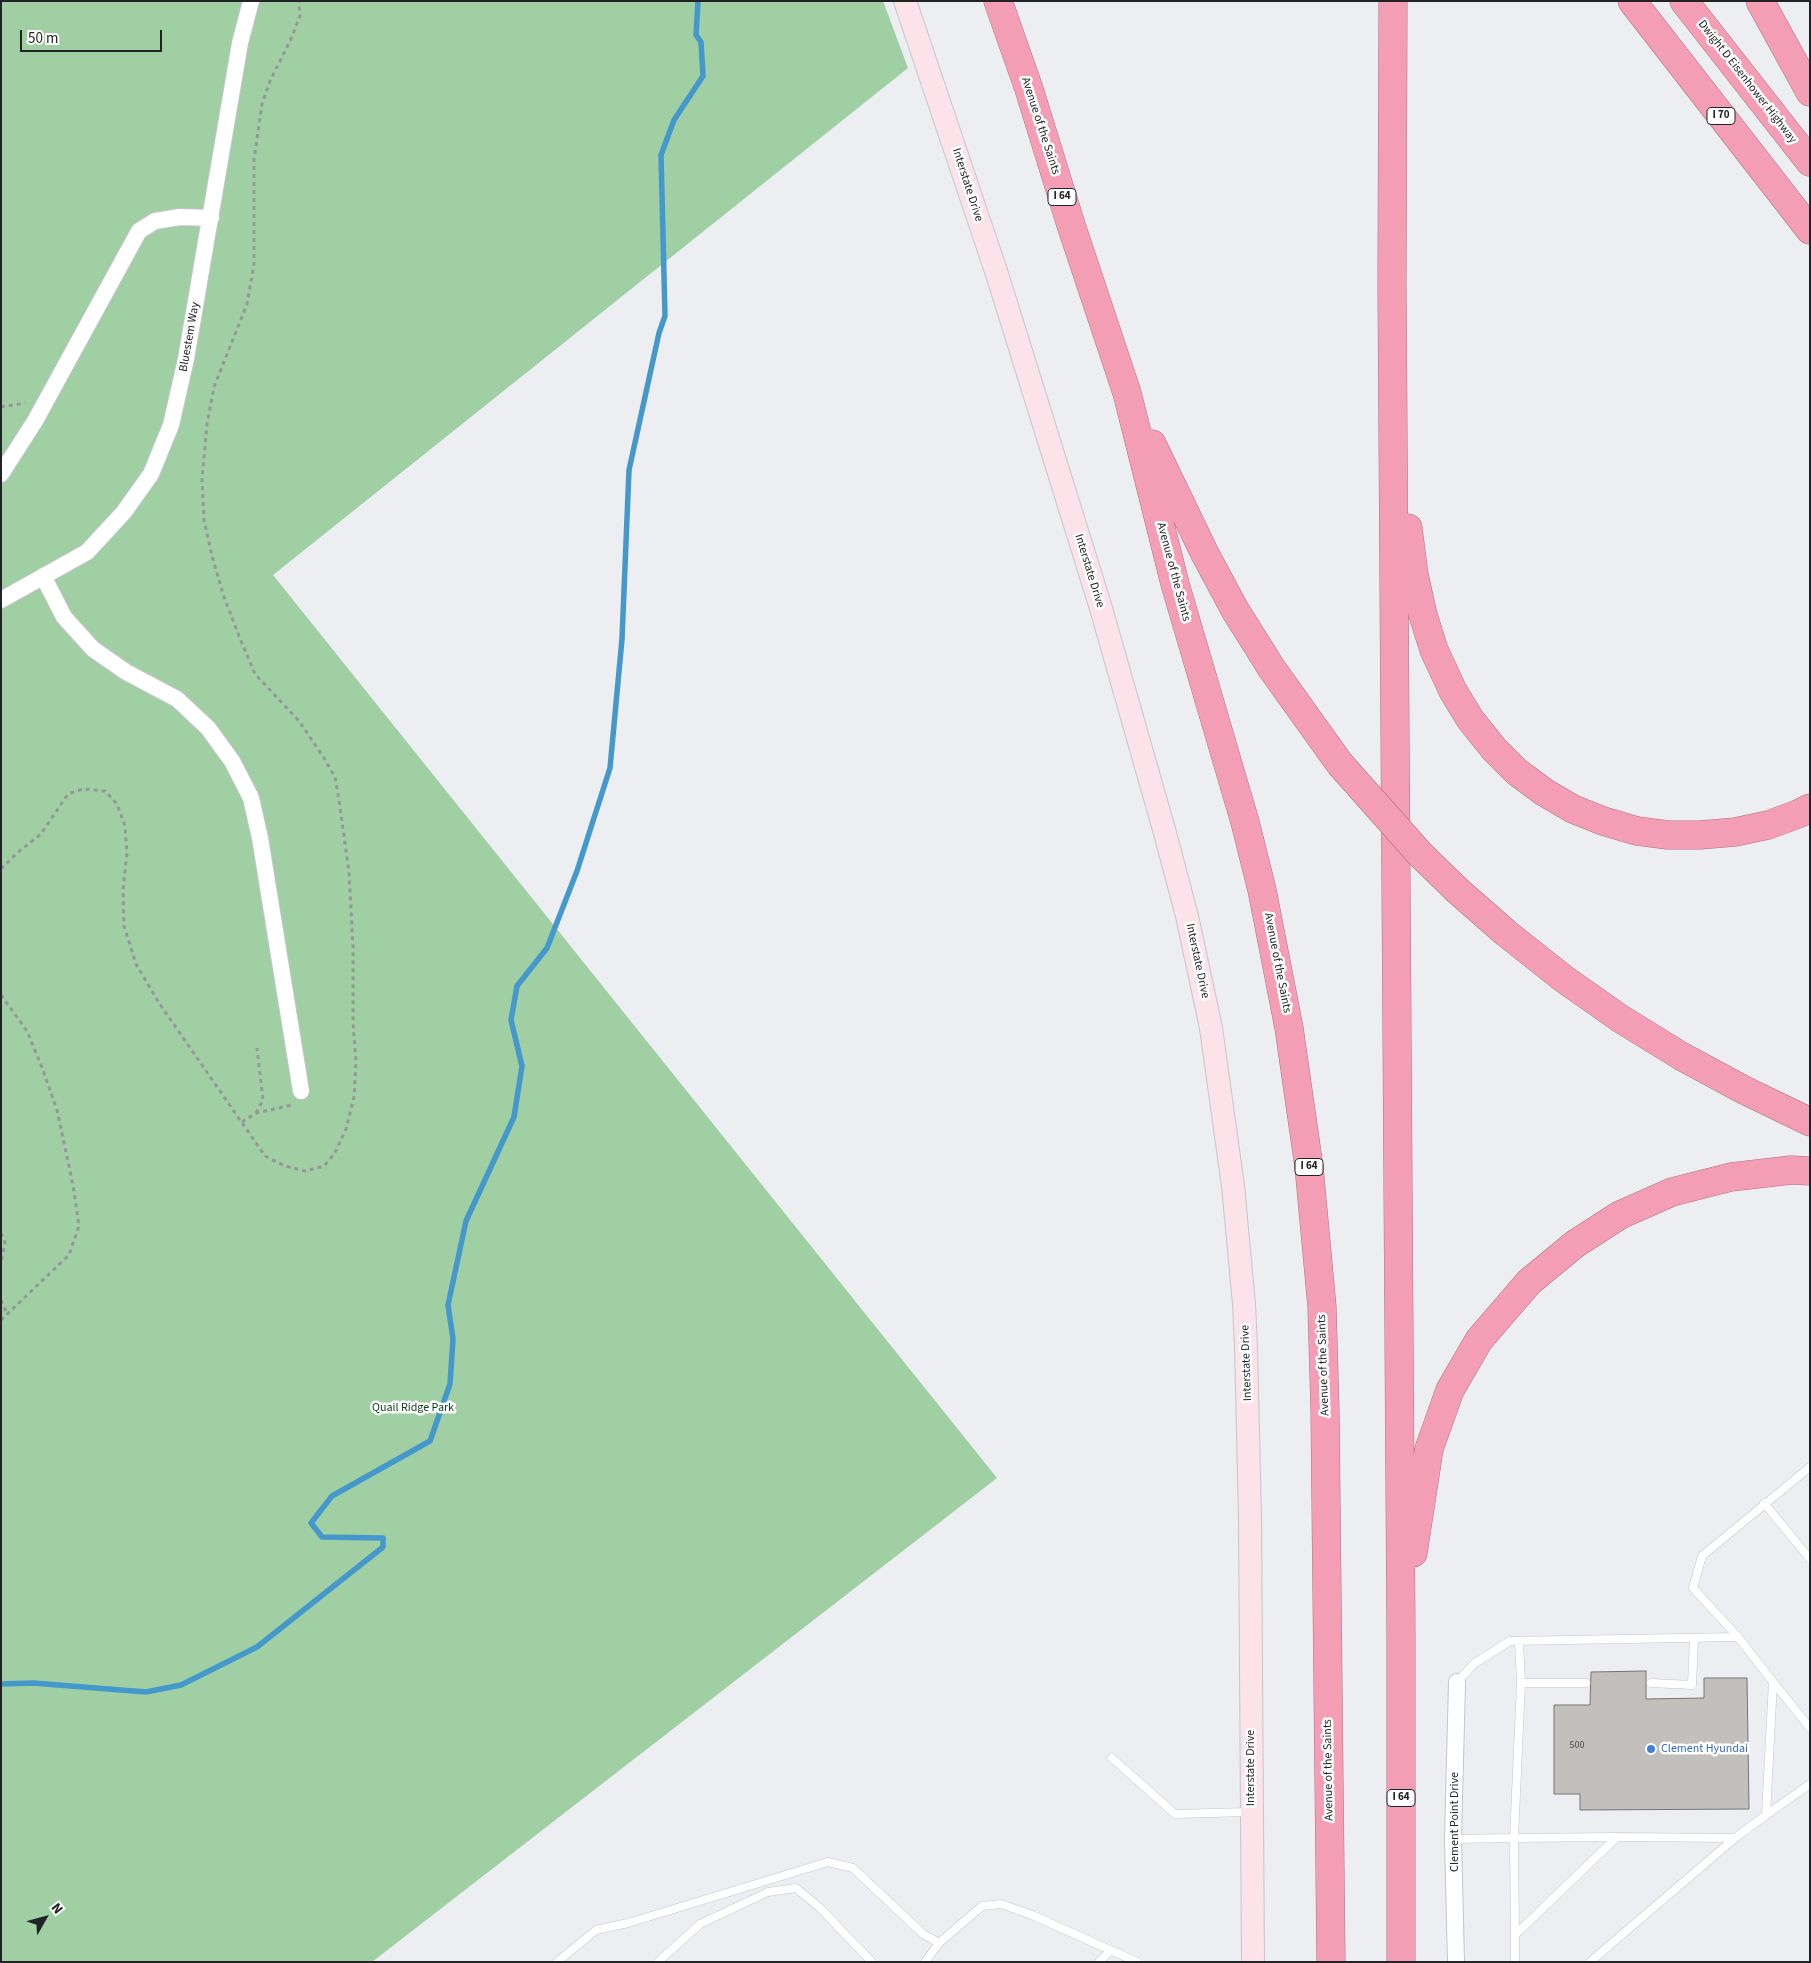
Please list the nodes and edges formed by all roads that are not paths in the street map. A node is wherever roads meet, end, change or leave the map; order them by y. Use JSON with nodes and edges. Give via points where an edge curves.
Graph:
{"nodes":[{"id":1,"x":251,"y":1,"type":"edge"},
{"id":2,"x":905,"y":1,"type":"edge"},
{"id":3,"x":998,"y":1,"type":"edge"},
{"id":4,"x":1393,"y":1,"type":"edge"},
{"id":5,"x":1632,"y":1,"type":"edge"},
{"id":6,"x":1684,"y":1,"type":"edge"},
{"id":7,"x":1760,"y":1,"type":"edge"},
{"id":8,"x":1810,"y":92,"type":"edge"},
{"id":9,"x":1810,"y":162,"type":"edge"},
{"id":10,"x":211,"y":218,"type":"junction"},
{"id":11,"x":1810,"y":230,"type":"edge"},
{"id":12,"x":1127,"y":393,"type":"junction"},
{"id":13,"x":1393,"y":420,"type":"junction"},
{"id":14,"x":1,"y":474,"type":"edge"},
{"id":15,"x":43,"y":576,"type":"junction"},
{"id":16,"x":1,"y":600,"type":"edge"},
{"id":17,"x":1810,"y":808,"type":"edge"},
{"id":18,"x":302,"y":1092,"type":"road end"},
{"id":19,"x":1810,"y":1122,"type":"edge"},
{"id":20,"x":1810,"y":1171,"type":"edge"},
{"id":21,"x":1810,"y":1467,"type":"edge"},
{"id":22,"x":1764,"y":1503,"type":"junction"},
{"id":23,"x":1810,"y":1559,"type":"edge"},
{"id":24,"x":1400,"y":1634,"type":"junction"},
{"id":25,"x":1738,"y":1637,"type":"junction"},
{"id":26,"x":1694,"y":1638,"type":"junction"},
{"id":27,"x":1519,"y":1641,"type":"junction"},
{"id":28,"x":1457,"y":1682,"type":"joint"},
{"id":29,"x":1773,"y":1682,"type":"junction"},
{"id":30,"x":1521,"y":1683,"type":"junction"},
{"id":31,"x":1586,"y":1683,"type":"dead end"},
{"id":32,"x":1651,"y":1683,"type":"dead end"},
{"id":33,"x":1810,"y":1728,"type":"edge"},
{"id":34,"x":1112,"y":1758,"type":"dead end"},
{"id":35,"x":1810,"y":1784,"type":"edge"},
{"id":36,"x":1251,"y":1812,"type":"junction"},
{"id":37,"x":1766,"y":1815,"type":"junction"},
{"id":38,"x":1617,"y":1837,"type":"junction"},
{"id":39,"x":1514,"y":1838,"type":"junction"},
{"id":40,"x":1735,"y":1838,"type":"junction"},
{"id":41,"x":1453,"y":1839,"type":"junction"},
{"id":42,"x":1515,"y":1935,"type":"junction"},
{"id":43,"x":939,"y":1942,"type":"junction"},
{"id":44,"x":1111,"y":1950,"type":"junction"},
{"id":45,"x":557,"y":1962,"type":"edge"},
{"id":46,"x":658,"y":1962,"type":"edge"},
{"id":47,"x":872,"y":1962,"type":"edge"},
{"id":48,"x":925,"y":1962,"type":"edge"},
{"id":49,"x":1099,"y":1962,"type":"edge"},
{"id":50,"x":1137,"y":1962,"type":"edge"},
{"id":51,"x":1253,"y":1962,"type":"edge"},
{"id":52,"x":1332,"y":1962,"type":"edge"},
{"id":53,"x":1401,"y":1962,"type":"edge"},
{"id":54,"x":1456,"y":1962,"type":"edge"},
{"id":55,"x":1515,"y":1962,"type":"edge"},
{"id":56,"x":1590,"y":1962,"type":"edge"}],
"edges":[{"from":1,"to":10,"type":"street","name":"Bluestem Way","via":[[240,42]]},
{"from":2,"to":36,"type":"main road","name":"Interstate Drive","via":[[997,274],[1100,605],[1187,916],[1211,1028],[1233,1186],[1244,1304],[1249,1422]]},
{"from":3,"to":12,"type":"highway","name":"Avenue of the Saints","number":"I 64"},
{"from":4,"to":13,"type":"highway","number":"I 64"},
{"from":5,"to":11,"type":"highway","number":"I 70"},
{"from":6,"to":9,"type":"highway","name":"Dwight D Eisenhower Highway"},
{"from":7,"to":8,"type":"highway"},
{"from":10,"to":14,"type":"street","via":[[180,217],[155,221],[139,231],[35,421]]},
{"from":10,"to":15,"type":"street","name":"Bluestem Way","via":[[172,425],[151,474],[124,512],[87,552]]},
{"from":12,"to":19,"type":"highway","bridge":true,"via":[[1204,552],[1272,669],[1340,764],[1420,854],[1506,933],[1622,1019],[1681,1056]]},
{"from":12,"to":52,"type":"highway","name":"Avenue of the Saints","number":"I 64","via":[[1175,584],[1229,764],[1262,890],[1290,1028],[1309,1166],[1321,1298],[1325,1411]]},
{"from":13,"to":17,"type":"highway","via":[[1414,575],[1434,650],[1470,719],[1517,772],[1573,809],[1637,831],[1700,835],[1735,832],[1768,825]]},
{"from":13,"to":24,"type":"highway","number":"I 64"},
{"from":15,"to":16,"type":"street","name":"Bluestem Way"},
{"from":15,"to":18,"type":"street","via":[[64,617],[93,649],[126,672],[177,699],[208,728],[232,761],[251,798]]},
{"from":20,"to":24,"type":"highway","via":[[1732,1177],[1672,1192],[1620,1215],[1575,1244],[1529,1282],[1479,1340],[1450,1390],[1429,1449]]},
{"from":21,"to":22,"type":"lane"},
{"from":22,"to":23,"type":"lane"},
{"from":22,"to":25,"type":"lane","via":[[1702,1556],[1693,1588]]},
{"from":24,"to":53,"type":"highway","number":"I 64"},
{"from":25,"to":26,"type":"lane"},
{"from":25,"to":29,"type":"lane"},
{"from":26,"to":27,"type":"lane"},
{"from":26,"to":32,"type":"lane","via":[[1692,1685]]},
{"from":27,"to":28,"type":"lane","via":[[1510,1641],[1474,1663]]},
{"from":27,"to":30,"type":"lane"},
{"from":28,"to":41,"type":"street","name":"Clement Point Drive"},
{"from":29,"to":33,"type":"lane"},
{"from":29,"to":37,"type":"lane"},
{"from":30,"to":31,"type":"lane"},
{"from":30,"to":39,"type":"lane"},
{"from":34,"to":36,"type":"lane","via":[[1175,1814]]},
{"from":35,"to":37,"type":"lane"},
{"from":36,"to":51,"type":"main road","name":"Interstate Drive"},
{"from":37,"to":40,"type":"lane"},
{"from":38,"to":39,"type":"lane"},
{"from":38,"to":40,"type":"lane"},
{"from":38,"to":42,"type":"lane"},
{"from":39,"to":41,"type":"lane"},
{"from":39,"to":42,"type":"lane"},
{"from":40,"to":56,"type":"lane"},
{"from":41,"to":54,"type":"street","name":"Clement Point Drive"},
{"from":42,"to":55,"type":"lane"},
{"from":43,"to":44,"type":"lane","via":[[982,1906],[1001,1904]]},
{"from":43,"to":45,"type":"lane","via":[[923,1934],[853,1868],[828,1862],[596,1930]]},
{"from":43,"to":48,"type":"lane"},
{"from":44,"to":49,"type":"lane"},
{"from":44,"to":50,"type":"lane"},
{"from":46,"to":47,"type":"lane","via":[[700,1924],[768,1892],[796,1888]]}]}
